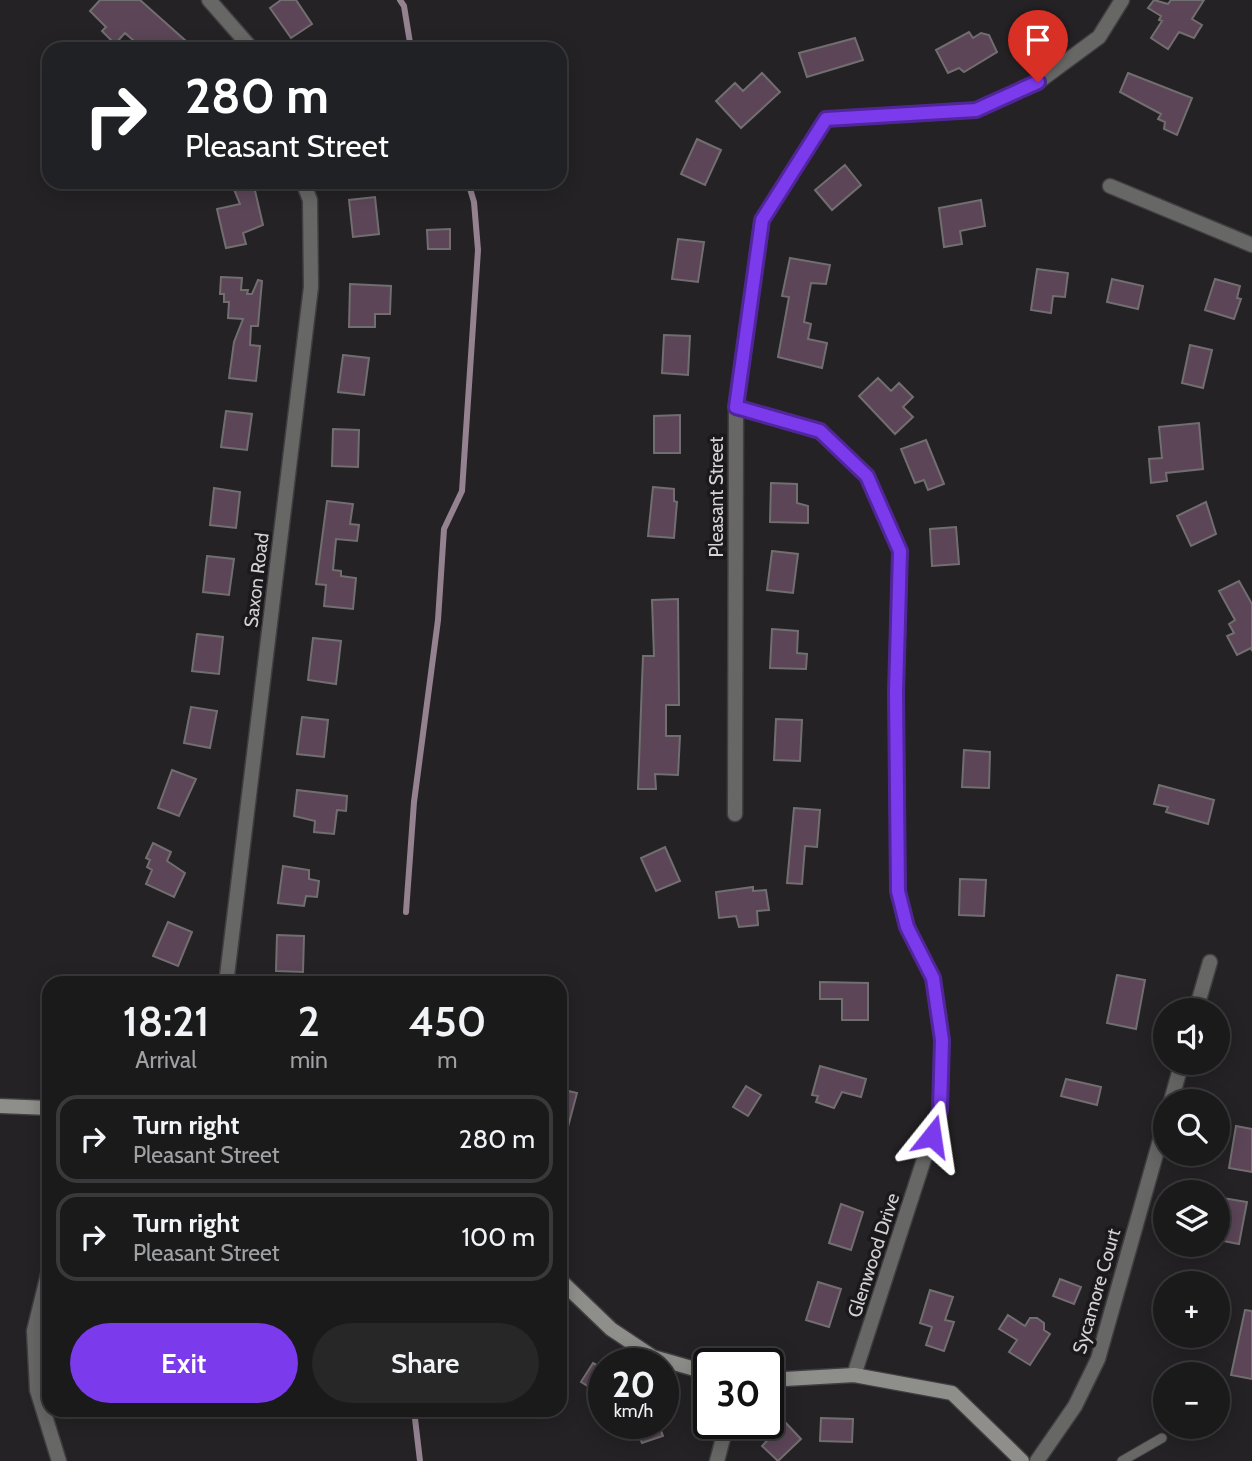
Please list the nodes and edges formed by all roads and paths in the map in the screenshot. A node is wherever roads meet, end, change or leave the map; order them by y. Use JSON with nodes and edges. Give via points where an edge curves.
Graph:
{"nodes":[{"id":1,"x":209,"y":0,"type":"edge"},
{"id":2,"x":1122,"y":0,"type":"edge"},
{"id":3,"x":245,"y":42,"type":"edge"},
{"id":4,"x":1110,"y":186,"type":"dead end"},
{"id":5,"x":306,"y":189,"type":"edge"},
{"id":6,"x":1252,"y":245,"type":"edge"},
{"id":7,"x":736,"y":407,"type":"junction"},
{"id":8,"x":735,"y":814,"type":"dead end"},
{"id":9,"x":1210,"y":962,"type":"dead end"},
{"id":10,"x":227,"y":976,"type":"edge"},
{"id":11,"x":1200,"y":998,"type":"edge"},
{"id":12,"x":0,"y":1106,"type":"edge"},
{"id":13,"x":42,"y":1108,"type":"edge"},
{"id":14,"x":1153,"y":1165,"type":"edge"},
{"id":15,"x":567,"y":1287,"type":"edge"},
{"id":16,"x":42,"y":1298,"type":"edge"},
{"id":17,"x":693,"y":1368,"type":"edge"},
{"id":18,"x":854,"y":1376,"type":"junction"},
{"id":19,"x":784,"y":1379,"type":"edge"},
{"id":20,"x":42,"y":1406,"type":"edge"},
{"id":21,"x":45,"y":1417,"type":"edge"},
{"id":22,"x":723,"y":1439,"type":"edge"},
{"id":23,"x":1160,"y":1439,"type":"edge"},
{"id":24,"x":59,"y":1461,"type":"edge"},
{"id":25,"x":717,"y":1461,"type":"edge"},
{"id":26,"x":1022,"y":1461,"type":"edge"},
{"id":27,"x":1037,"y":1461,"type":"edge"},
{"id":28,"x":1122,"y":1461,"type":"edge"}],
"edges":[{"from":1,"to":3,"type":"street"},
{"from":2,"to":7,"type":"street","name":"Pleasant Street","via":[[1100,37],[1038,82],[976,110],[826,119],[762,220]]},
{"from":4,"to":6,"type":"street"},
{"from":5,"to":10,"type":"street","name":"Saxon Road","via":[[310,200],[311,287]]},
{"from":7,"to":8,"type":"street","name":"Pleasant Street"},
{"from":7,"to":18,"type":"street","name":"Glenwood Drive","via":[[820,431],[867,476],[900,551],[898,891],[907,927],[933,978],[942,1040],[940,1110]]},
{"from":9,"to":11,"type":"street"},
{"from":12,"to":13,"type":"street"},
{"from":14,"to":27,"type":"street","name":"Sycamore Court","via":[[1098,1359],[1075,1406]]},
{"from":15,"to":17,"type":"street","via":[[611,1329],[653,1357]]},
{"from":16,"to":20,"type":"street","via":[[34,1331]]},
{"from":18,"to":19,"type":"street"},
{"from":18,"to":26,"type":"street","via":[[952,1393]]},
{"from":21,"to":24,"type":"street"},
{"from":22,"to":25,"type":"street"},
{"from":23,"to":28,"type":"lane"}]}
